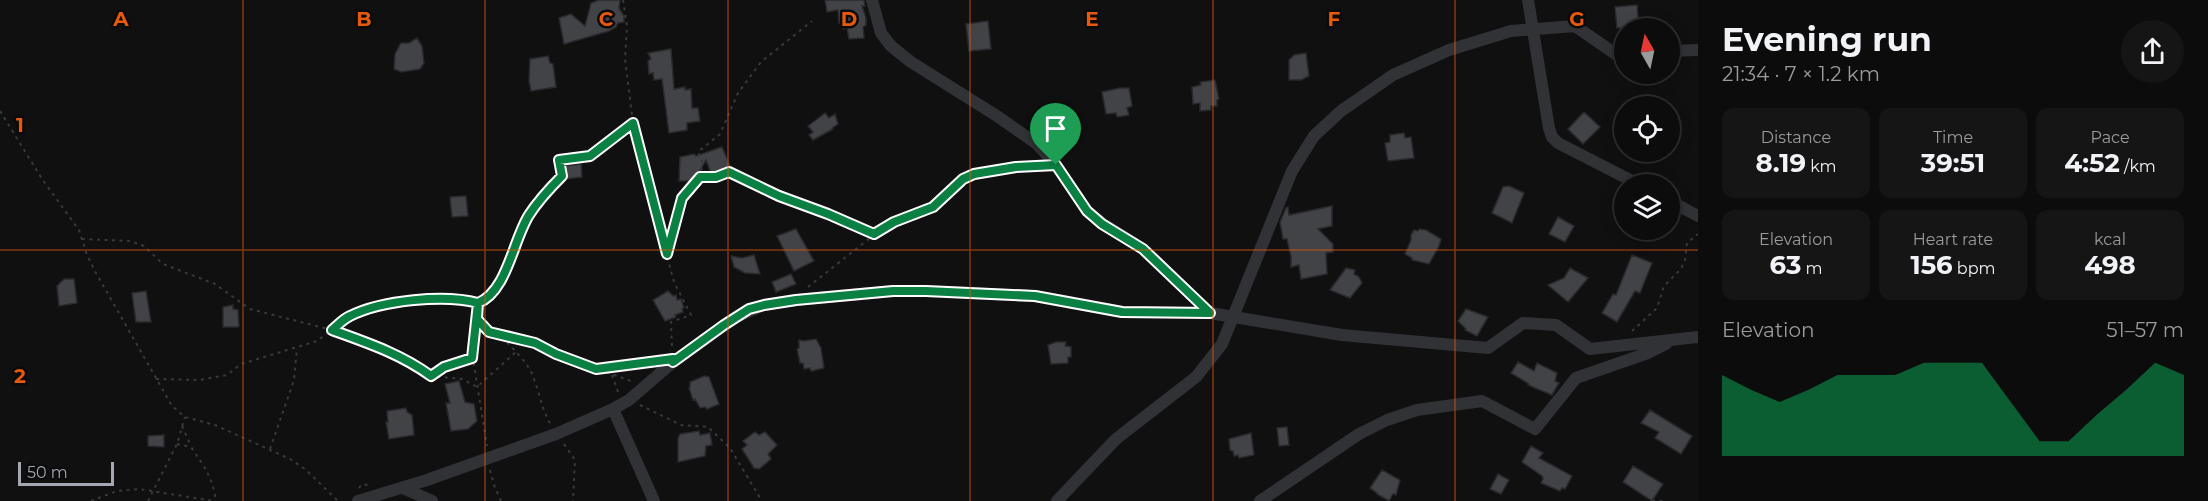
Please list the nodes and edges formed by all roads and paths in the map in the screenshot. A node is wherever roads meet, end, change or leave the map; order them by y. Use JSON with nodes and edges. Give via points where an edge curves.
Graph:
{"nodes":[{"id":1,"x":623,"y":0,"type":"edge"},
{"id":2,"x":872,"y":0,"type":"edge"},
{"id":3,"x":1528,"y":0,"type":"edge"},
{"id":4,"x":812,"y":21,"type":"dead end"},
{"id":5,"x":1533,"y":30,"type":"junction"},
{"id":6,"x":1698,"y":50,"type":"edge"},
{"id":7,"x":1680,"y":51,"type":"edge"},
{"id":8,"x":1614,"y":53,"type":"edge"},
{"id":9,"x":0,"y":111,"type":"edge"},
{"id":10,"x":633,"y":123,"type":"junction"},
{"id":11,"x":1056,"y":165,"type":"junction"},
{"id":12,"x":1618,"y":174,"type":"edge"},
{"id":13,"x":700,"y":177,"type":"junction"},
{"id":14,"x":1680,"y":206,"type":"edge"},
{"id":15,"x":1698,"y":216,"type":"edge"},
{"id":16,"x":874,"y":234,"type":"junction"},
{"id":17,"x":1698,"y":234,"type":"edge"},
{"id":18,"x":82,"y":239,"type":"junction"},
{"id":19,"x":667,"y":254,"type":"junction"},
{"id":20,"x":796,"y":300,"type":"junction"},
{"id":21,"x":478,"y":303,"type":"junction"},
{"id":22,"x":1210,"y":313,"type":"junction"},
{"id":23,"x":1233,"y":316,"type":"junction"},
{"id":24,"x":477,"y":319,"type":"junction"},
{"id":25,"x":332,"y":330,"type":"junction"},
{"id":26,"x":502,"y":337,"type":"junction"},
{"id":27,"x":1698,"y":337,"type":"edge"},
{"id":28,"x":1672,"y":340,"type":"junction"},
{"id":29,"x":1618,"y":346,"type":"junction"},
{"id":30,"x":297,"y":348,"type":"junction"},
{"id":31,"x":516,"y":352,"type":"junction"},
{"id":32,"x":472,"y":358,"type":"junction"},
{"id":33,"x":673,"y":361,"type":"junction"},
{"id":34,"x":596,"y":369,"type":"junction"},
{"id":35,"x":612,"y":375,"type":"junction"},
{"id":36,"x":431,"y":376,"type":"junction"},
{"id":37,"x":156,"y":379,"type":"junction"},
{"id":38,"x":645,"y":385,"type":"junction"},
{"id":39,"x":477,"y":387,"type":"junction"},
{"id":40,"x":622,"y":404,"type":"junction"},
{"id":41,"x":185,"y":417,"type":"junction"},
{"id":42,"x":182,"y":426,"type":"junction"},
{"id":43,"x":556,"y":434,"type":"junction"},
{"id":44,"x":177,"y":444,"type":"junction"},
{"id":45,"x":191,"y":447,"type":"junction"},
{"id":46,"x":270,"y":448,"type":"junction"},
{"id":47,"x":489,"y":457,"type":"junction"},
{"id":48,"x":427,"y":480,"type":"junction"},
{"id":49,"x":404,"y":488,"type":"junction"},
{"id":50,"x":153,"y":492,"type":"junction"},
{"id":51,"x":415,"y":497,"type":"edge"},
{"id":52,"x":91,"y":501,"type":"edge"},
{"id":53,"x":148,"y":501,"type":"edge"},
{"id":54,"x":215,"y":501,"type":"edge"},
{"id":55,"x":338,"y":501,"type":"edge"},
{"id":56,"x":358,"y":501,"type":"edge"},
{"id":57,"x":432,"y":501,"type":"edge"},
{"id":58,"x":501,"y":501,"type":"edge"},
{"id":59,"x":573,"y":501,"type":"edge"},
{"id":60,"x":654,"y":501,"type":"edge"},
{"id":61,"x":762,"y":501,"type":"edge"},
{"id":62,"x":1057,"y":501,"type":"edge"},
{"id":63,"x":1260,"y":501,"type":"edge"},
{"id":64,"x":1652,"y":501,"type":"edge"},
{"id":65,"x":1663,"y":501,"type":"edge"}],
"edges":[{"from":1,"to":10,"type":"path"},
{"from":2,"to":11,"type":"street","via":[[881,33],[891,46],[1037,144]]},
{"from":3,"to":5,"type":"street"},
{"from":4,"to":13,"type":"path","via":[[761,62],[748,79],[720,134],[699,152]]},
{"from":5,"to":8,"type":"street","via":[[1575,26]]},
{"from":5,"to":12,"type":"street","via":[[1552,137]]},
{"from":5,"to":23,"type":"street","via":[[1511,32],[1449,50],[1393,75],[1314,135],[1292,171]]},
{"from":6,"to":7,"type":"street"},
{"from":9,"to":18,"type":"path"},
{"from":10,"to":19,"type":"path"},
{"from":10,"to":21,"type":"path","via":[[590,156],[559,160],[562,176],[527,217],[501,279],[485,301]]},
{"from":11,"to":16,"type":"path","via":[[974,174],[963,179],[933,207]]},
{"from":11,"to":22,"type":"street","via":[[1087,211],[1143,249]]},
{"from":13,"to":16,"type":"path","via":[[729,172]]},
{"from":13,"to":19,"type":"path","via":[[682,198]]},
{"from":14,"to":15,"type":"street"},
{"from":16,"to":20,"type":"path"},
{"from":17,"to":29,"type":"path","via":[[1687,243],[1685,260],[1664,286],[1657,308]]},
{"from":18,"to":25,"type":"path","via":[[144,246],[163,264],[215,284],[250,309]]},
{"from":18,"to":37,"type":"path","via":[[96,273]]},
{"from":19,"to":33,"type":"path","via":[[674,282],[691,315],[671,322]]},
{"from":20,"to":22,"type":"street","via":[[926,291],[1035,296],[1122,312]]},
{"from":20,"to":33,"type":"street","via":[[749,309]]},
{"from":21,"to":24,"type":"path"},
{"from":21,"to":25,"type":"path","via":[[451,299],[371,308],[348,317]]},
{"from":22,"to":23,"type":"street"},
{"from":23,"to":29,"type":"street","via":[[1342,335],[1488,348],[1523,323],[1556,325],[1590,349]]},
{"from":23,"to":62,"type":"street","via":[[1222,344],[1196,377],[1116,439]]},
{"from":24,"to":26,"type":"path","via":[[489,332]]},
{"from":24,"to":32,"type":"path"},
{"from":25,"to":30,"type":"path"},
{"from":25,"to":36,"type":"path","via":[[392,352]]},
{"from":26,"to":31,"type":"path"},
{"from":26,"to":34,"type":"path","via":[[535,343]]},
{"from":27,"to":28,"type":"street"},
{"from":28,"to":29,"type":"street"},
{"from":28,"to":63,"type":"street","via":[[1648,353],[1576,378],[1535,429],[1482,400],[1417,410],[1359,434]]},
{"from":30,"to":37,"type":"path","via":[[241,364],[222,377]]},
{"from":30,"to":46,"type":"path","via":[[291,390]]},
{"from":31,"to":39,"type":"path"},
{"from":31,"to":43,"type":"path","via":[[534,378],[542,409]]},
{"from":32,"to":36,"type":"path","via":[[444,367]]},
{"from":32,"to":39,"type":"path"},
{"from":33,"to":34,"type":"path"},
{"from":33,"to":38,"type":"street"},
{"from":34,"to":35,"type":"path"},
{"from":35,"to":38,"type":"path"},
{"from":35,"to":40,"type":"path"},
{"from":36,"to":39,"type":"path","via":[[462,379]]},
{"from":37,"to":41,"type":"path","via":[[172,406]]},
{"from":38,"to":40,"type":"street"},
{"from":39,"to":47,"type":"path"},
{"from":40,"to":43,"type":"street"},
{"from":40,"to":60,"type":"street"},
{"from":40,"to":61,"type":"path","via":[[681,425],[708,427],[730,448]]},
{"from":41,"to":42,"type":"path"},
{"from":41,"to":46,"type":"path"},
{"from":42,"to":44,"type":"path"},
{"from":42,"to":45,"type":"path"},
{"from":43,"to":47,"type":"street"},
{"from":43,"to":59,"type":"path","via":[[575,460]]},
{"from":44,"to":45,"type":"path"},
{"from":44,"to":50,"type":"path"},
{"from":45,"to":54,"type":"path","via":[[213,481]]},
{"from":46,"to":55,"type":"path","via":[[305,469]]},
{"from":47,"to":48,"type":"street"},
{"from":47,"to":58,"type":"path"},
{"from":48,"to":49,"type":"street"},
{"from":48,"to":51,"type":"street"},
{"from":49,"to":51,"type":"street"},
{"from":49,"to":56,"type":"street"},
{"from":50,"to":52,"type":"path","via":[[117,491]]},
{"from":50,"to":53,"type":"path"},
{"from":50,"to":54,"type":"path"},
{"from":51,"to":57,"type":"street"},
{"from":64,"to":65,"type":"path"}]}
